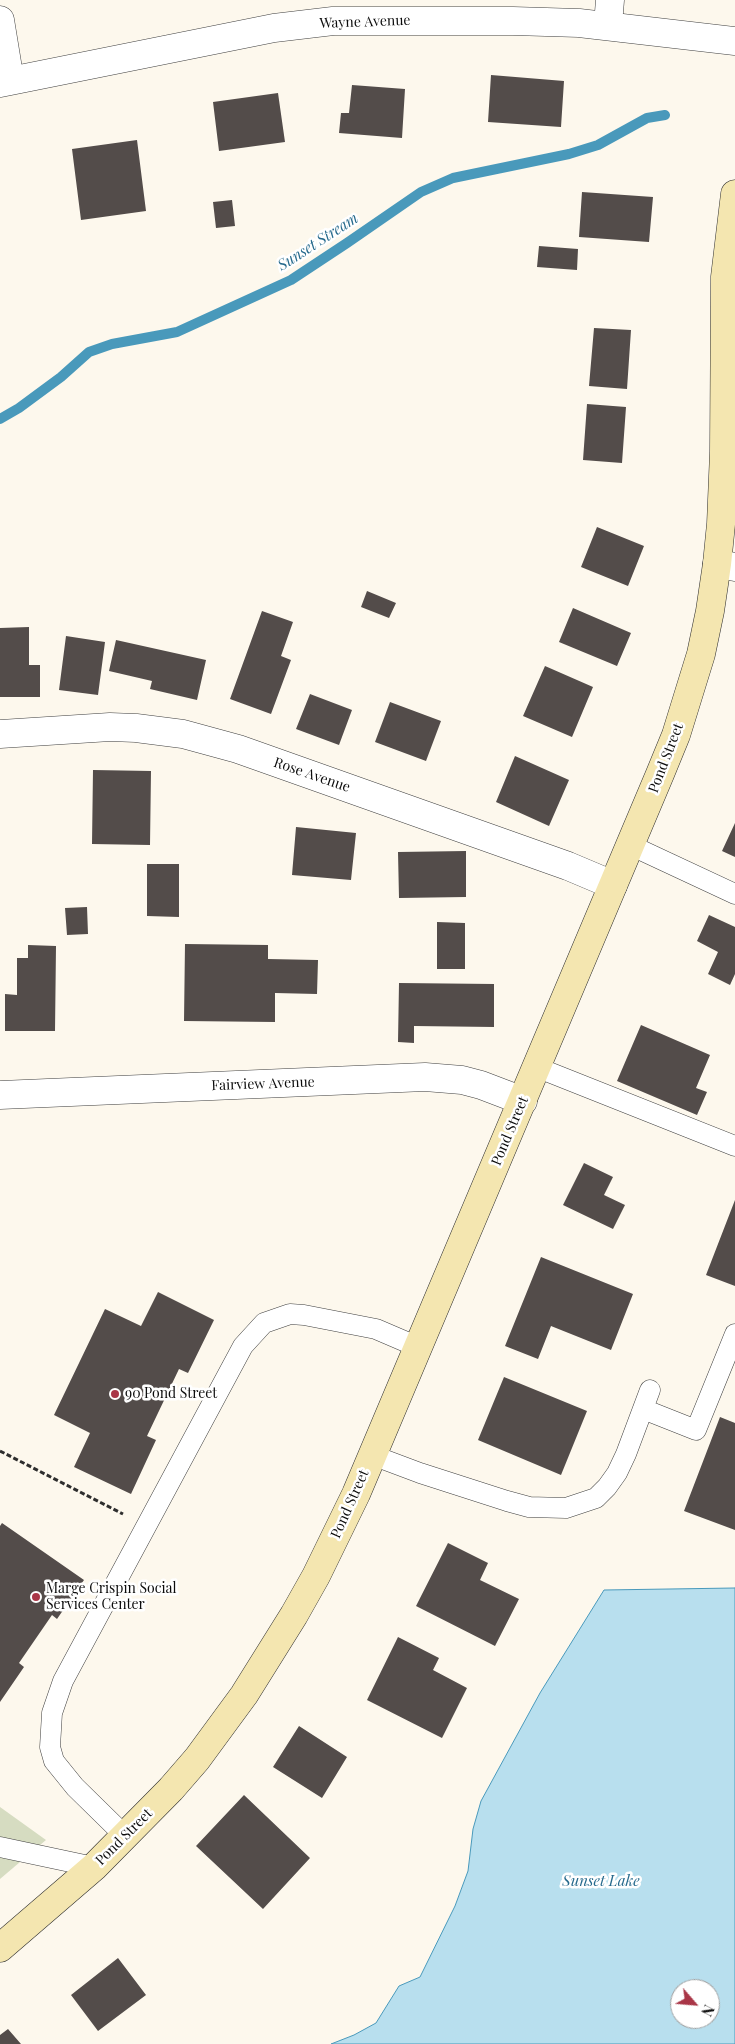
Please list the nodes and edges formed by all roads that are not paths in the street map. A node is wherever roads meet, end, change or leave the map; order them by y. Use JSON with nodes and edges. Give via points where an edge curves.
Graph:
{"nodes":[{"id":1,"x":303,"y":12,"type":"edge"},
{"id":2,"x":609,"y":13,"type":"edge"},
{"id":3,"x":0,"y":20,"type":"edge"},
{"id":4,"x":735,"y":41,"type":"edge"},
{"id":5,"x":5,"y":82,"type":"edge"},
{"id":6,"x":735,"y":194,"type":"edge"},
{"id":7,"x":730,"y":311,"type":"edge"},
{"id":8,"x":726,"y":566,"type":"edge"},
{"id":9,"x":0,"y":734,"type":"edge"},
{"id":10,"x":630,"y":845,"type":"junction"},
{"id":11,"x":613,"y":885,"type":"junction"},
{"id":12,"x":735,"y":894,"type":"edge"},
{"id":13,"x":536,"y":1067,"type":"junction"},
{"id":14,"x":0,"y":1095,"type":"edge"},
{"id":15,"x":522,"y":1102,"type":"junction"},
{"id":16,"x":735,"y":1146,"type":"edge"},
{"id":17,"x":735,"y":1334,"type":"edge"},
{"id":18,"x":418,"y":1347,"type":"junction"},
{"id":19,"x":650,"y":1390,"type":"dead end"},
{"id":20,"x":643,"y":1409,"type":"junction"},
{"id":21,"x":372,"y":1455,"type":"junction"},
{"id":22,"x":125,"y":1836,"type":"junction"},
{"id":23,"x":0,"y":1847,"type":"edge"},
{"id":24,"x":94,"y":1867,"type":"junction"},
{"id":25,"x":0,"y":1948,"type":"edge"}],
"edges":[{"from":1,"to":2,"type":"street","name":"Wayne Avenue","via":[[361,20],[494,20]]},
{"from":1,"to":5,"type":"street","name":"Wayne Avenue","via":[[274,28]]},
{"from":2,"to":4,"type":"street","name":"Wayne Avenue"},
{"from":3,"to":5,"type":"street"},
{"from":6,"to":7,"type":"main road","name":"Pond Street","via":[[728,242]]},
{"from":7,"to":8,"type":"main road","name":"Pond Street","via":[[721,524]]},
{"from":8,"to":10,"type":"main road","name":"Pond Street","via":[[673,743]]},
{"from":9,"to":11,"type":"street","name":"Rose Avenue","via":[[110,727],[183,734],[238,749],[568,866]]},
{"from":10,"to":11,"type":"main road","name":"Pond Street"},
{"from":10,"to":12,"type":"lane"},
{"from":11,"to":13,"type":"main road","name":"Pond Street"},
{"from":13,"to":15,"type":"main road","name":"Pond Street"},
{"from":13,"to":16,"type":"lane"},
{"from":14,"to":15,"type":"street","name":"Fairview Avenue","via":[[443,1077],[471,1082]]},
{"from":15,"to":18,"type":"main road","name":"Pond Street"},
{"from":17,"to":20,"type":"lane","via":[[696,1430]]},
{"from":18,"to":21,"type":"main road","name":"Pond Street"},
{"from":18,"to":22,"type":"lane","via":[[376,1329],[290,1314],[264,1323],[239,1354],[63,1681],[52,1713],[50,1747],[54,1761]]},
{"from":19,"to":20,"type":"lane"},
{"from":20,"to":21,"type":"lane","via":[[626,1454],[607,1488],[596,1498],[566,1508],[529,1507],[507,1501]]},
{"from":21,"to":22,"type":"main road","name":"Pond Street","via":[[332,1543],[270,1656],[197,1759]]},
{"from":22,"to":24,"type":"main road","name":"Pond Street"},
{"from":23,"to":24,"type":"lane"},
{"from":24,"to":25,"type":"main road","name":"Pond Street"}]}
